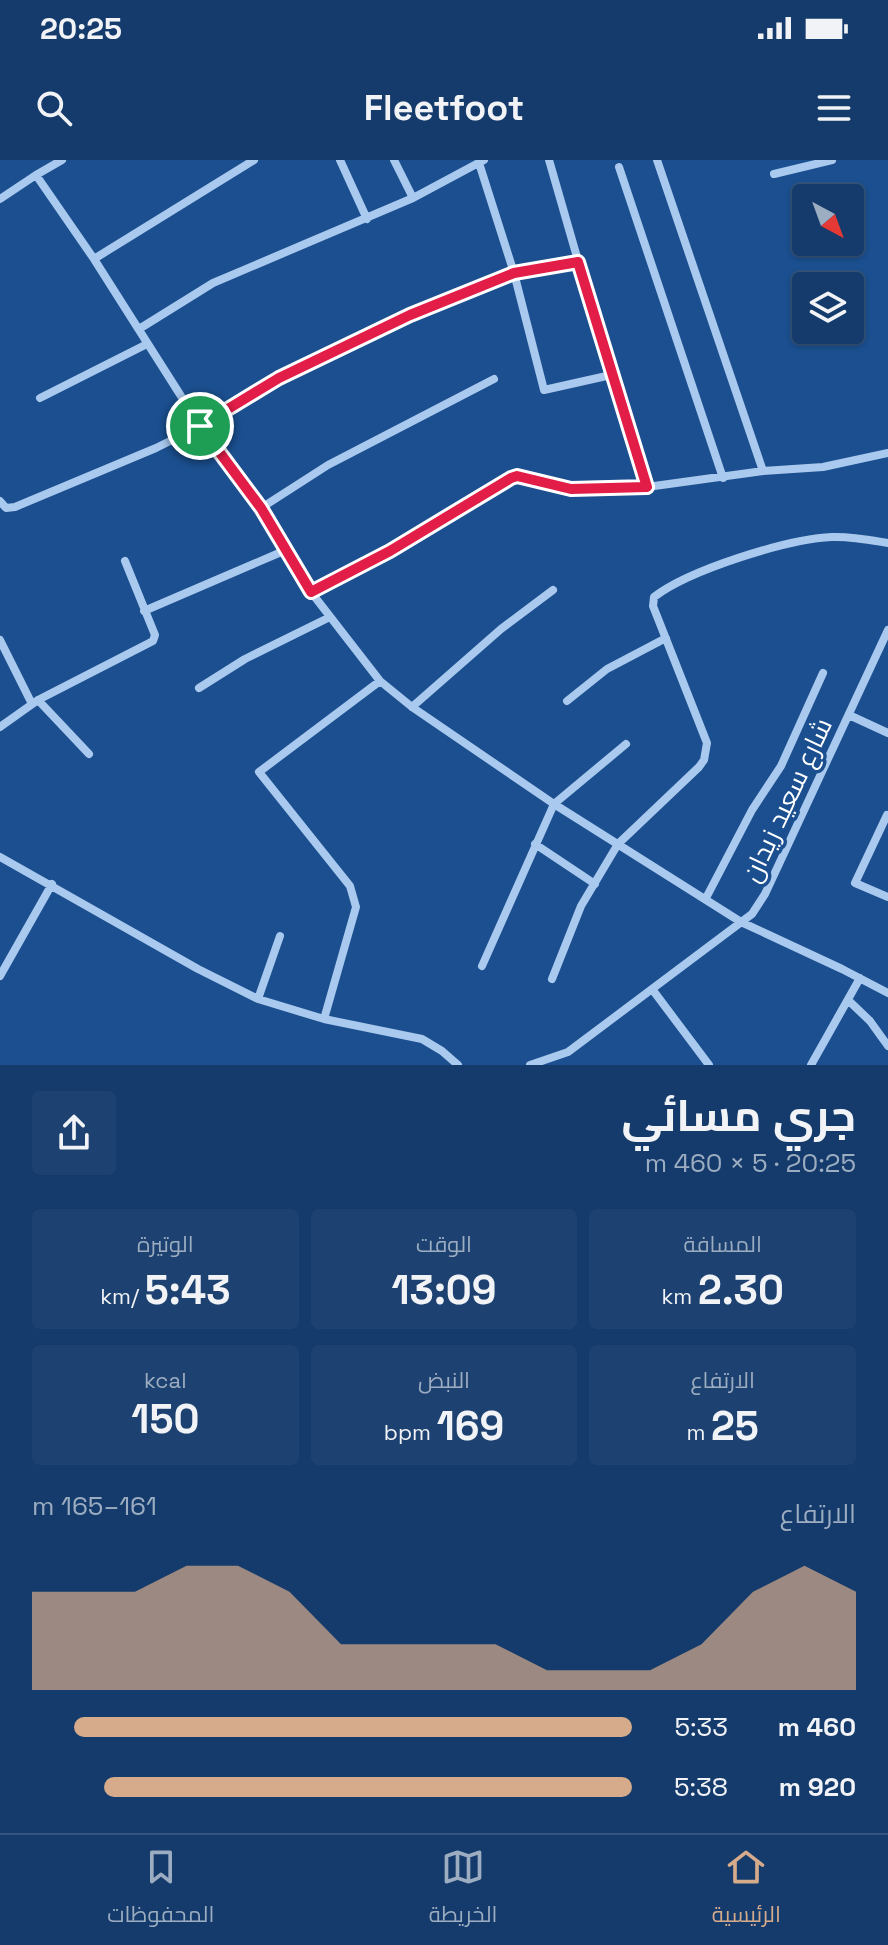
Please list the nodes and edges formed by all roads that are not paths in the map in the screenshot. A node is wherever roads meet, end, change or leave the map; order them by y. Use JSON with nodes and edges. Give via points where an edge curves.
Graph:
{"nodes":[{"id":1,"x":62,"y":160,"type":"edge"},
{"id":2,"x":254,"y":160,"type":"edge"},
{"id":3,"x":340,"y":160,"type":"edge"},
{"id":4,"x":394,"y":160,"type":"edge"},
{"id":5,"x":549,"y":160,"type":"edge"},
{"id":6,"x":657,"y":160,"type":"edge"},
{"id":7,"x":832,"y":160,"type":"edge"},
{"id":8,"x":482,"y":161,"type":"edge"},
{"id":9,"x":619,"y":167,"type":"dead end"},
{"id":10,"x":774,"y":174,"type":"dead end"},
{"id":11,"x":36,"y":175,"type":"junction"},
{"id":12,"x":413,"y":198,"type":"junction"},
{"id":13,"x":0,"y":199,"type":"edge"},
{"id":14,"x":367,"y":219,"type":"junction"},
{"id":15,"x":94,"y":259,"type":"junction"},
{"id":16,"x":578,"y":262,"type":"junction"},
{"id":17,"x":514,"y":273,"type":"junction"},
{"id":18,"x":139,"y":329,"type":"junction"},
{"id":19,"x":147,"y":344,"type":"junction"},
{"id":20,"x":611,"y":375,"type":"junction"},
{"id":21,"x":494,"y":379,"type":"dead end"},
{"id":22,"x":40,"y":398,"type":"dead end"},
{"id":23,"x":200,"y":426,"type":"junction"},
{"id":24,"x":888,"y":453,"type":"edge"},
{"id":25,"x":763,"y":471,"type":"junction"},
{"id":26,"x":723,"y":478,"type":"junction"},
{"id":27,"x":647,"y":487,"type":"junction"},
{"id":28,"x":0,"y":501,"type":"edge"},
{"id":29,"x":261,"y":508,"type":"junction"},
{"id":30,"x":888,"y":543,"type":"edge"},
{"id":31,"x":286,"y":550,"type":"junction"},
{"id":32,"x":125,"y":561,"type":"dead end"},
{"id":33,"x":553,"y":590,"type":"dead end"},
{"id":34,"x":311,"y":592,"type":"junction"},
{"id":35,"x":144,"y":611,"type":"junction"},
{"id":36,"x":330,"y":617,"type":"junction"},
{"id":37,"x":888,"y":630,"type":"edge"},
{"id":38,"x":666,"y":638,"type":"junction"},
{"id":39,"x":0,"y":640,"type":"edge"},
{"id":40,"x":823,"y":673,"type":"dead end"},
{"id":41,"x":380,"y":681,"type":"junction"},
{"id":42,"x":199,"y":688,"type":"dead end"},
{"id":43,"x":567,"y":701,"type":"dead end"},
{"id":44,"x":35,"y":702,"type":"junction"},
{"id":45,"x":412,"y":707,"type":"junction"},
{"id":46,"x":849,"y":715,"type":"junction"},
{"id":47,"x":0,"y":727,"type":"edge"},
{"id":48,"x":888,"y":733,"type":"edge"},
{"id":49,"x":626,"y":744,"type":"dead end"},
{"id":50,"x":89,"y":754,"type":"dead end"},
{"id":51,"x":554,"y":804,"type":"junction"},
{"id":52,"x":887,"y":815,"type":"edge"},
{"id":53,"x":535,"y":844,"type":"junction"},
{"id":54,"x":618,"y":844,"type":"junction"},
{"id":55,"x":0,"y":857,"type":"edge"},
{"id":56,"x":52,"y":884,"type":"junction"},
{"id":57,"x":595,"y":884,"type":"junction"},
{"id":58,"x":888,"y":897,"type":"edge"},
{"id":59,"x":706,"y":898,"type":"junction"},
{"id":60,"x":741,"y":922,"type":"junction"},
{"id":61,"x":280,"y":936,"type":"dead end"},
{"id":62,"x":482,"y":966,"type":"dead end"},
{"id":63,"x":0,"y":976,"type":"edge"},
{"id":64,"x":860,"y":978,"type":"junction"},
{"id":65,"x":552,"y":979,"type":"dead end"},
{"id":66,"x":652,"y":989,"type":"junction"},
{"id":67,"x":888,"y":993,"type":"edge"},
{"id":68,"x":258,"y":999,"type":"junction"},
{"id":69,"x":848,"y":1000,"type":"junction"},
{"id":70,"x":324,"y":1019,"type":"junction"},
{"id":71,"x":888,"y":1046,"type":"edge"},
{"id":72,"x":458,"y":1065,"type":"edge"},
{"id":73,"x":530,"y":1065,"type":"edge"},
{"id":74,"x":709,"y":1065,"type":"edge"},
{"id":75,"x":811,"y":1065,"type":"edge"}],
"edges":[{"from":1,"to":11,"type":"street"},
{"from":2,"to":15,"type":"street"},
{"from":3,"to":14,"type":"street"},
{"from":4,"to":12,"type":"street"},
{"from":5,"to":16,"type":"street"},
{"from":6,"to":25,"type":"street"},
{"from":7,"to":10,"type":"street"},
{"from":8,"to":12,"type":"street"},
{"from":8,"to":17,"type":"street"},
{"from":9,"to":26,"type":"street"},
{"from":11,"to":13,"type":"street"},
{"from":11,"to":15,"type":"street"},
{"from":12,"to":14,"type":"street"},
{"from":14,"to":18,"type":"street","via":[[213,283]]},
{"from":15,"to":18,"type":"street"},
{"from":16,"to":17,"type":"street"},
{"from":16,"to":20,"type":"street"},
{"from":17,"to":20,"type":"street","via":[[544,390]]},
{"from":17,"to":23,"type":"street","via":[[410,315],[279,378]]},
{"from":18,"to":19,"type":"street"},
{"from":19,"to":22,"type":"street"},
{"from":19,"to":23,"type":"street"},
{"from":20,"to":27,"type":"street"},
{"from":21,"to":29,"type":"street","via":[[328,465]]},
{"from":23,"to":28,"type":"street","via":[[15,507],[6,508]]},
{"from":23,"to":29,"type":"street"},
{"from":24,"to":25,"type":"street","via":[[823,467]]},
{"from":25,"to":26,"type":"street"},
{"from":26,"to":27,"type":"street"},
{"from":27,"to":34,"type":"street","via":[[571,489],[517,476]]},
{"from":29,"to":31,"type":"street"},
{"from":30,"to":38,"type":"street","via":[[832,536],[712,567],[654,597]]},
{"from":31,"to":34,"type":"street"},
{"from":31,"to":35,"type":"street"},
{"from":32,"to":35,"type":"street"},
{"from":33,"to":45,"type":"street"},
{"from":34,"to":36,"type":"street"},
{"from":35,"to":44,"type":"street","via":[[153,641]]},
{"from":36,"to":41,"type":"street"},
{"from":36,"to":42,"type":"street"},
{"from":37,"to":46,"type":"street","name":"شارع سعيد زيدان"},
{"from":38,"to":43,"type":"street","via":[[607,669]]},
{"from":38,"to":54,"type":"street","via":[[707,743],[706,753],[699,767]]},
{"from":39,"to":44,"type":"street"},
{"from":40,"to":59,"type":"street","via":[[781,766]]},
{"from":41,"to":45,"type":"street"},
{"from":41,"to":70,"type":"street","via":[[259,772],[355,898]]},
{"from":44,"to":47,"type":"street"},
{"from":44,"to":50,"type":"street"},
{"from":45,"to":51,"type":"street"},
{"from":46,"to":48,"type":"street"},
{"from":46,"to":60,"type":"street","name":"شارع سعيد زيدان","via":[[765,894]]},
{"from":49,"to":51,"type":"street"},
{"from":51,"to":53,"type":"street"},
{"from":51,"to":54,"type":"street"},
{"from":52,"to":58,"type":"street","via":[[855,883]]},
{"from":53,"to":57,"type":"street"},
{"from":53,"to":62,"type":"street"},
{"from":54,"to":57,"type":"street"},
{"from":54,"to":59,"type":"street"},
{"from":55,"to":56,"type":"street"},
{"from":56,"to":63,"type":"street"},
{"from":56,"to":68,"type":"street"},
{"from":57,"to":65,"type":"street"},
{"from":59,"to":60,"type":"street"},
{"from":60,"to":64,"type":"street"},
{"from":60,"to":66,"type":"street","name":"شارع سعيد زيدان"},
{"from":61,"to":68,"type":"street"},
{"from":64,"to":67,"type":"street"},
{"from":64,"to":69,"type":"street"},
{"from":66,"to":73,"type":"street","name":"شارع سعيد زيدان","via":[[568,1052]]},
{"from":66,"to":74,"type":"street"},
{"from":68,"to":70,"type":"street"},
{"from":69,"to":71,"type":"street"},
{"from":69,"to":75,"type":"street"},
{"from":70,"to":72,"type":"street","via":[[422,1039]]}]}
